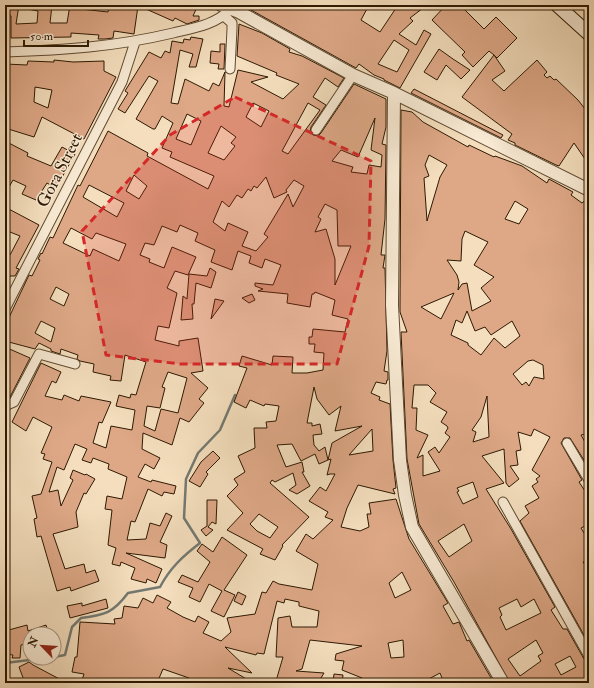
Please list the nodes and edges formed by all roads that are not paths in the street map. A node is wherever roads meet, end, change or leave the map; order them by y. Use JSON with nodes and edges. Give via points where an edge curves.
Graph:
{"nodes":[{"id":1,"x":557,"y":5,"type":"edge"},
{"id":2,"x":226,"y":10,"type":"edge"},
{"id":3,"x":589,"y":34,"type":"edge"},
{"id":4,"x":135,"y":42,"type":"junction"},
{"id":5,"x":5,"y":52,"type":"edge"},
{"id":6,"x":230,"y":69,"type":"dead end"},
{"id":7,"x":353,"y":74,"type":"junction"},
{"id":8,"x":394,"y":93,"type":"junction"},
{"id":9,"x":316,"y":130,"type":"dead end"},
{"id":10,"x":589,"y":190,"type":"edge"},
{"id":11,"x":5,"y":309,"type":"edge"},
{"id":12,"x":75,"y":364,"type":"dead end"},
{"id":13,"x":5,"y":406,"type":"edge"},
{"id":14,"x":568,"y":443,"type":"dead end"},
{"id":15,"x":589,"y":480,"type":"edge"},
{"id":16,"x":503,"y":502,"type":"dead end"},
{"id":17,"x":589,"y":656,"type":"edge"},
{"id":18,"x":503,"y":683,"type":"edge"}],
"edges":[{"from":1,"to":3,"type":"main road"},
{"from":2,"to":4,"type":"street","via":[[209,24]]},
{"from":2,"to":6,"type":"street","via":[[232,23]]},
{"from":2,"to":7,"type":"street"},
{"from":4,"to":5,"type":"street","via":[[80,49]]},
{"from":4,"to":11,"type":"street","name":"Gora Street","via":[[122,82]]},
{"from":7,"to":8,"type":"street"},
{"from":7,"to":9,"type":"street"},
{"from":8,"to":10,"type":"street"},
{"from":8,"to":18,"type":"street","via":[[392,305],[400,460],[405,495],[412,527]]},
{"from":12,"to":13,"type":"street","via":[[39,354],[14,402]]},
{"from":14,"to":15,"type":"street"},
{"from":16,"to":17,"type":"street"}]}
